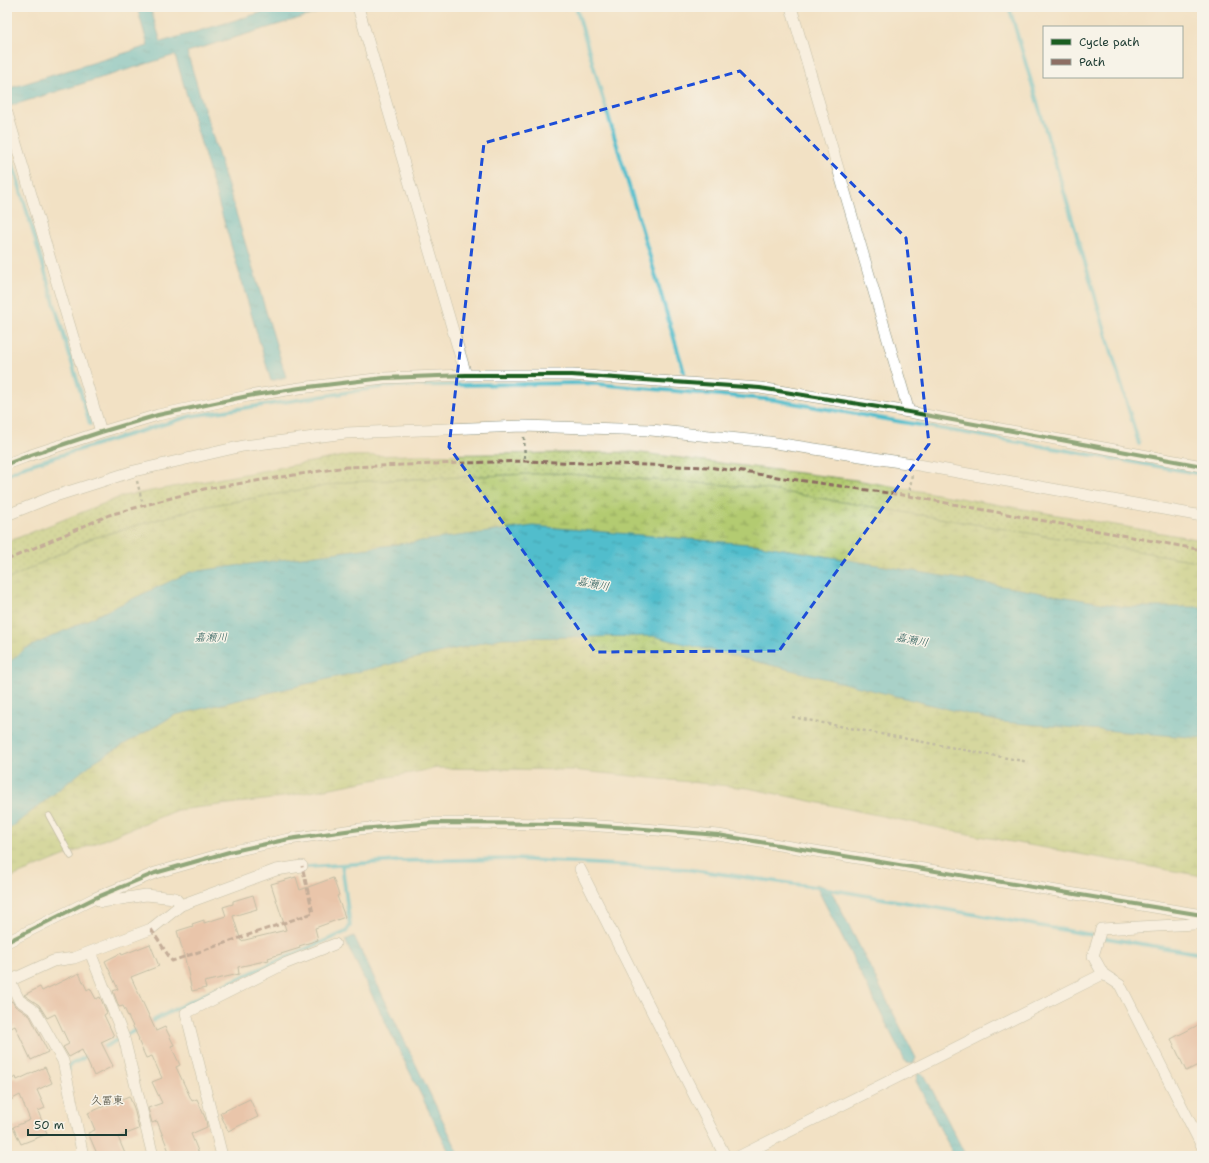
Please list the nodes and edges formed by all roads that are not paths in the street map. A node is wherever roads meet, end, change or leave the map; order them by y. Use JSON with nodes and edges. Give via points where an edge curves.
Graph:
{"nodes":[{"id":1,"x":358,"y":7,"type":"edge"},
{"id":2,"x":791,"y":7,"type":"edge"},
{"id":3,"x":7,"y":113,"type":"edge"},
{"id":4,"x":466,"y":375,"type":"junction"},
{"id":5,"x":909,"y":412,"type":"junction"},
{"id":6,"x":101,"y":432,"type":"junction"},
{"id":7,"x":7,"y":464,"type":"edge"},
{"id":8,"x":1202,"y":466,"type":"edge"},
{"id":9,"x":7,"y":515,"type":"edge"},
{"id":10,"x":1202,"y":516,"type":"edge"},
{"id":11,"x":49,"y":816,"type":"dead end"},
{"id":12,"x":71,"y":856,"type":"dead end"},
{"id":13,"x":302,"y":866,"type":"dead end"},
{"id":14,"x":580,"y":870,"type":"dead end"},
{"id":15,"x":95,"y":898,"type":"junction"},
{"id":16,"x":181,"y":905,"type":"junction"},
{"id":17,"x":1202,"y":916,"type":"edge"},
{"id":18,"x":7,"y":942,"type":"edge"},
{"id":19,"x":336,"y":944,"type":"dead end"},
{"id":20,"x":90,"y":952,"type":"junction"},
{"id":21,"x":1103,"y":974,"type":"junction"},
{"id":22,"x":8,"y":982,"type":"edge"},
{"id":23,"x":1202,"y":1146,"type":"edge"},
{"id":24,"x":83,"y":1156,"type":"edge"},
{"id":25,"x":153,"y":1156,"type":"edge"},
{"id":26,"x":222,"y":1156,"type":"edge"},
{"id":27,"x":725,"y":1156,"type":"edge"},
{"id":28,"x":740,"y":1156,"type":"edge"}],
"edges":[{"from":1,"to":4,"type":"street"},
{"from":2,"to":5,"type":"street"},
{"from":3,"to":6,"type":"street"},
{"from":4,"to":5,"type":"street","via":[[572,375],[760,388]]},
{"from":4,"to":6,"type":"street","via":[[384,378],[248,396],[158,415]]},
{"from":5,"to":8,"type":"street"},
{"from":6,"to":7,"type":"street","via":[[24,456]]},
{"from":9,"to":10,"type":"street","via":[[52,497],[134,471],[243,446],[346,433],[523,426],[651,430],[769,442],[913,464]]},
{"from":11,"to":12,"type":"lane"},
{"from":13,"to":16,"type":"street","via":[[276,870]]},
{"from":14,"to":27,"type":"street"},
{"from":15,"to":16,"type":"street","via":[[102,902],[146,895],[175,898]]},
{"from":15,"to":17,"type":"street","via":[[154,874],[229,852],[289,839],[360,829],[435,824],[567,824],[718,835]]},
{"from":15,"to":18,"type":"street"},
{"from":16,"to":20,"type":"street","via":[[151,929]]},
{"from":17,"to":21,"type":"street","via":[[1195,924],[1101,929],[1093,956]]},
{"from":19,"to":26,"type":"street","via":[[284,964],[186,1013]]},
{"from":20,"to":22,"type":"street","via":[[74,958],[53,961]]},
{"from":20,"to":25,"type":"street","via":[[124,1038]]},
{"from":21,"to":23,"type":"street","via":[[1120,985]]},
{"from":21,"to":28,"type":"street"},
{"from":22,"to":24,"type":"street","via":[[19,1000],[35,1011],[64,1061]]}]}
